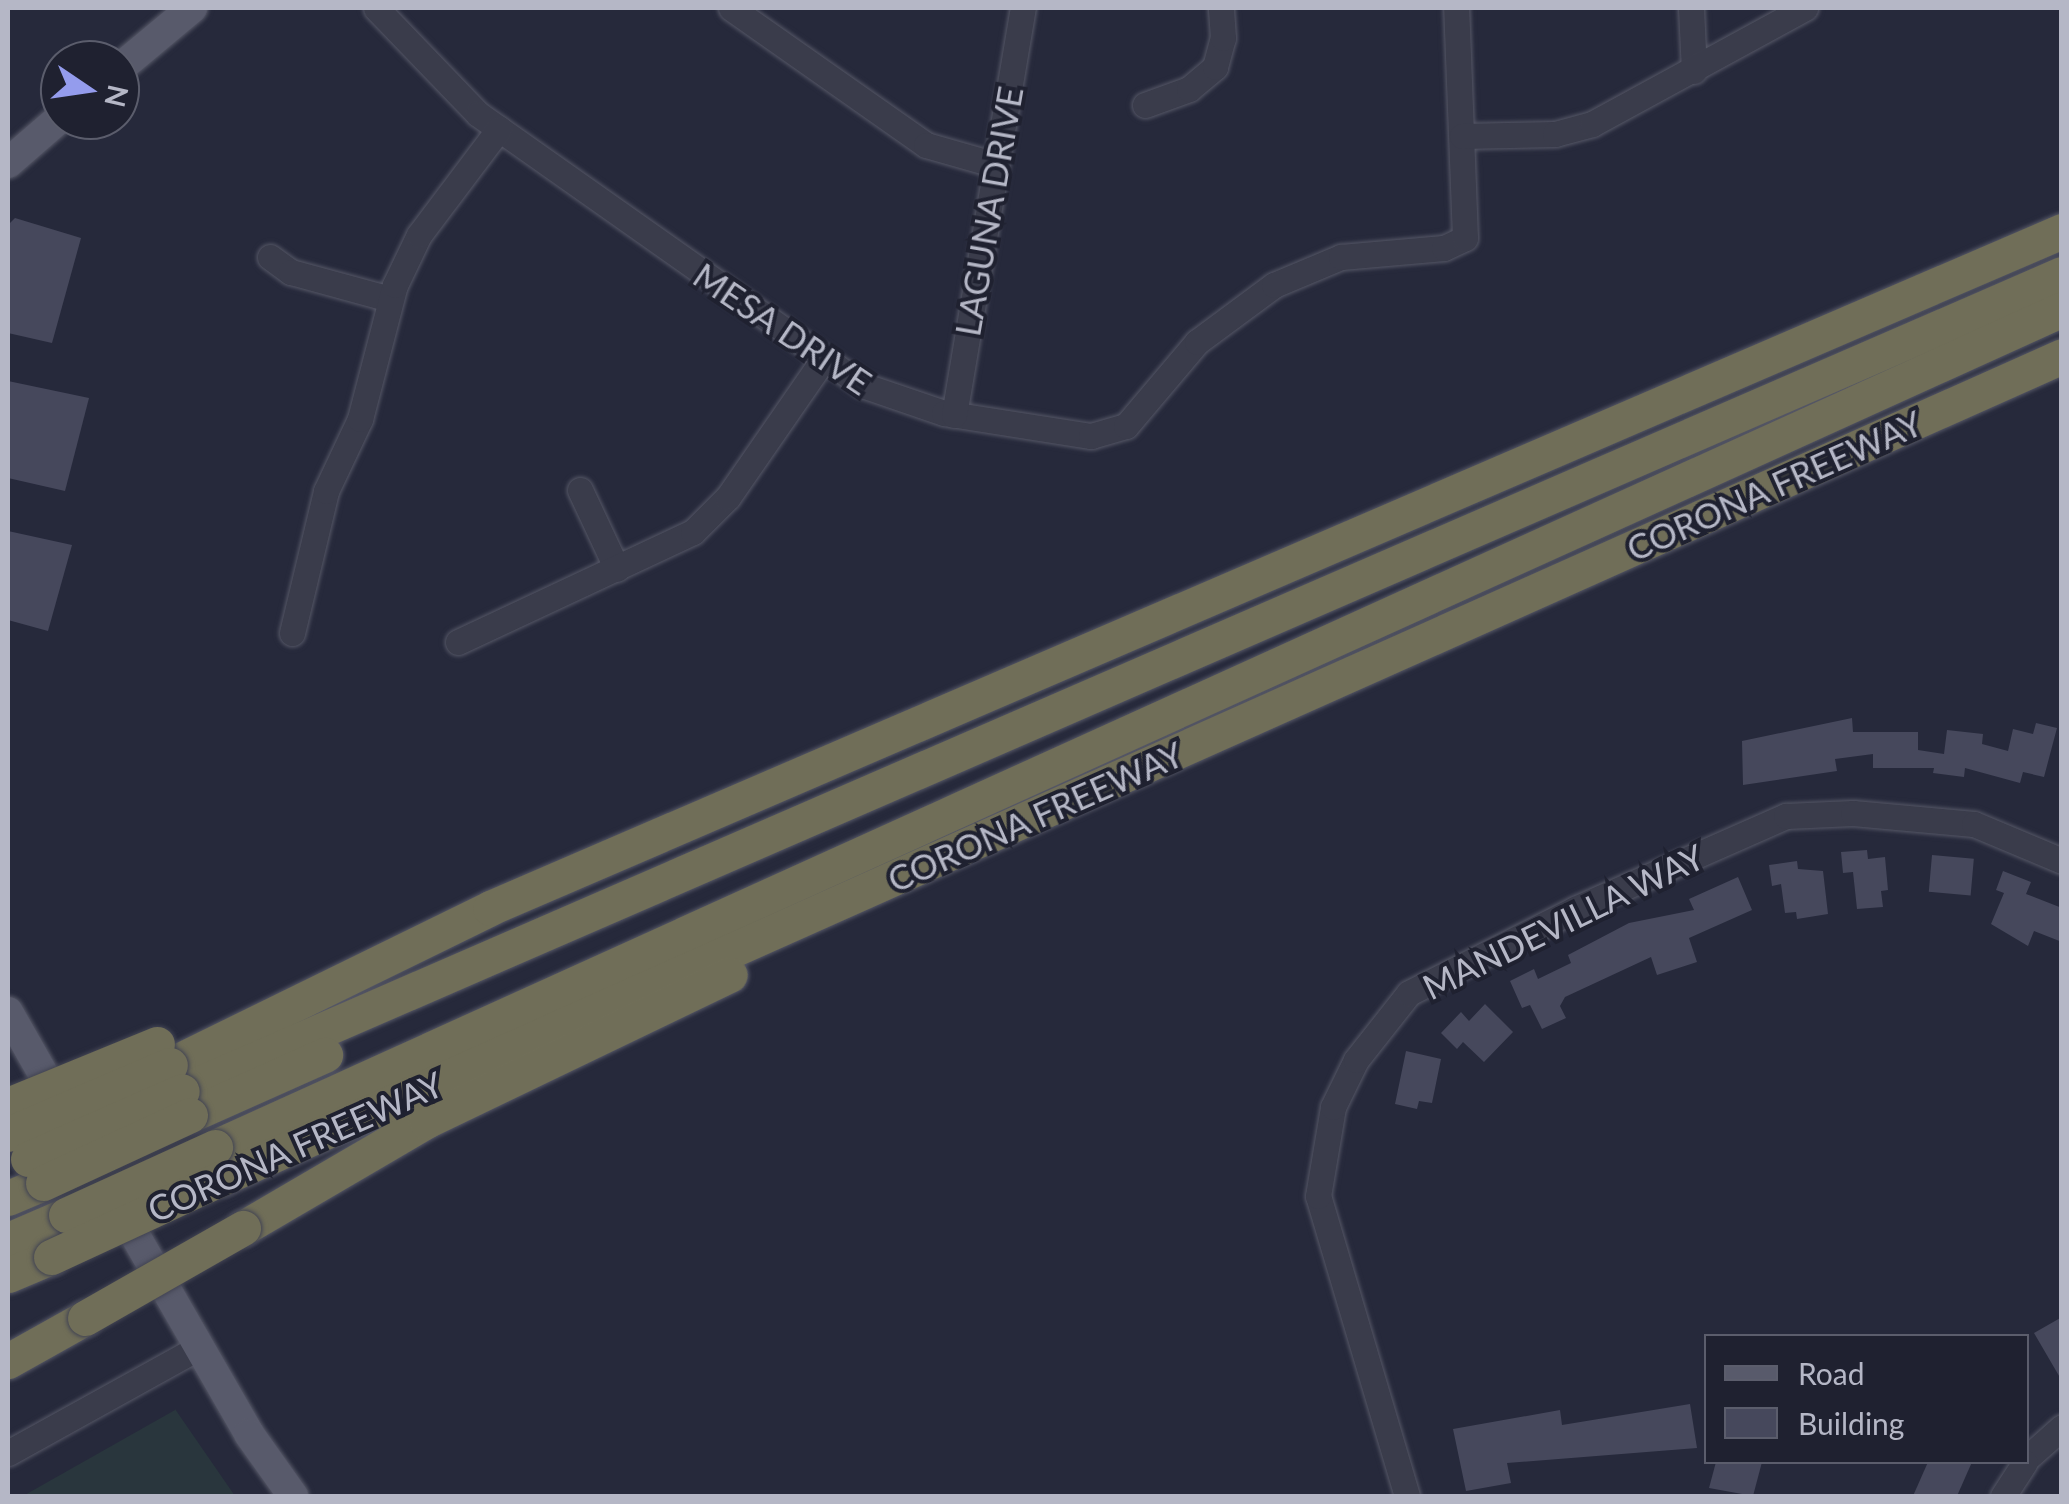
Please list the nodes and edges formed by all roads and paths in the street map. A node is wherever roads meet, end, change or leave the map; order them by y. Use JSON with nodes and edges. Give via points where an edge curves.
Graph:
{"nodes":[{"id":1,"x":192,"y":8,"type":"edge"},
{"id":2,"x":376,"y":8,"type":"edge"},
{"id":3,"x":731,"y":8,"type":"edge"},
{"id":4,"x":1023,"y":8,"type":"edge"},
{"id":5,"x":1456,"y":8,"type":"edge"},
{"id":6,"x":1690,"y":8,"type":"edge"},
{"id":7,"x":1805,"y":8,"type":"edge"},
{"id":8,"x":1222,"y":17,"type":"edge"},
{"id":9,"x":140,"y":51,"type":"edge"},
{"id":10,"x":1694,"y":70,"type":"junction"},
{"id":11,"x":1145,"y":105,"type":"dead end"},
{"id":12,"x":499,"y":129,"type":"junction"},
{"id":13,"x":40,"y":135,"type":"edge"},
{"id":14,"x":1462,"y":136,"type":"junction"},
{"id":15,"x":8,"y":162,"type":"edge"},
{"id":16,"x":996,"y":165,"type":"junction"},
{"id":17,"x":2062,"y":231,"type":"edge"},
{"id":18,"x":270,"y":257,"type":"dead end"},
{"id":19,"x":2062,"y":274,"type":"edge"},
{"id":20,"x":390,"y":299,"type":"junction"},
{"id":21,"x":2062,"y":310,"type":"edge"},
{"id":22,"x":2062,"y":356,"type":"edge"},
{"id":23,"x":823,"y":360,"type":"junction"},
{"id":24,"x":954,"y":415,"type":"junction"},
{"id":25,"x":580,"y":490,"type":"dead end"},
{"id":26,"x":617,"y":569,"type":"junction"},
{"id":27,"x":292,"y":633,"type":"dead end"},
{"id":28,"x":458,"y":642,"type":"dead end"},
{"id":29,"x":941,"y":858,"type":"junction"},
{"id":30,"x":2062,"y":861,"type":"edge"},
{"id":31,"x":8,"y":1012,"type":"edge"},
{"id":32,"x":8,"y":1105,"type":"edge"},
{"id":33,"x":190,"y":1110,"type":"junction"},
{"id":34,"x":34,"y":1176,"type":"edge"},
{"id":35,"x":8,"y":1198,"type":"edge"},
{"id":36,"x":8,"y":1218,"type":"edge"},
{"id":37,"x":8,"y":1240,"type":"edge"},
{"id":38,"x":8,"y":1275,"type":"edge"},
{"id":39,"x":199,"y":1347,"type":"junction"},
{"id":40,"x":8,"y":1361,"type":"edge"},
{"id":41,"x":2062,"y":1427,"type":"edge"},
{"id":42,"x":8,"y":1453,"type":"edge"},
{"id":43,"x":2029,"y":1457,"type":"edge"},
{"id":44,"x":2023,"y":1464,"type":"edge"},
{"id":45,"x":293,"y":1496,"type":"edge"},
{"id":46,"x":1407,"y":1496,"type":"edge"},
{"id":47,"x":2003,"y":1496,"type":"edge"}],
"edges":[{"from":1,"to":9,"type":"main road"},
{"from":2,"to":12,"type":"street","name":"MESA DRIVE","via":[[455,94]]},
{"from":3,"to":16,"type":"street","via":[[926,145]]},
{"from":4,"to":16,"type":"street","name":"LAGUNA DRIVE"},
{"from":5,"to":14,"type":"street"},
{"from":6,"to":10,"type":"street"},
{"from":7,"to":10,"type":"street"},
{"from":8,"to":11,"type":"street","via":[[1220,58],[1208,75]]},
{"from":10,"to":14,"type":"street","via":[[1573,131]]},
{"from":12,"to":20,"type":"street","via":[[419,236]]},
{"from":12,"to":23,"type":"street","name":"MESA DRIVE"},
{"from":13,"to":15,"type":"main road"},
{"from":14,"to":24,"type":"street","name":"MESA DRIVE","via":[[1468,226],[1458,244],[1341,258],[1274,285],[1222,320],[1139,414],[1110,433],[1080,436]]},
{"from":16,"to":24,"type":"street","name":"LAGUNA DRIVE"},
{"from":17,"to":33,"type":"highway","name":"CORONA FREEWAY","via":[[490,908]]},
{"from":18,"to":20,"type":"street","via":[[291,272]]},
{"from":19,"to":33,"type":"highway","via":[[966,747]]},
{"from":20,"to":27,"type":"street","via":[[360,420],[326,491]]},
{"from":21,"to":33,"type":"highway","via":[[977,799]]},
{"from":22,"to":29,"type":"highway","name":"CORONA FREEWAY"},
{"from":23,"to":24,"type":"street","name":"MESA DRIVE","via":[[881,395]]},
{"from":23,"to":26,"type":"street","via":[[709,518],[684,539]]},
{"from":25,"to":26,"type":"street"},
{"from":26,"to":28,"type":"street"},
{"from":29,"to":33,"type":"highway","name":"CORONA FREEWAY"},
{"from":29,"to":40,"type":"highway","bridge":true,"via":[[658,1014],[426,1121]]},
{"from":30,"to":46,"type":"street","name":"MANDEVILLA WAY","via":[[1974,824],[1853,812],[1786,816],[1575,908],[1409,993],[1356,1060],[1333,1107],[1318,1196]]},
{"from":31,"to":39,"type":"main road"},
{"from":32,"to":33,"type":"highway","bridge":true},
{"from":33,"to":34,"type":"highway","name":"CORONA FREEWAY","bridge":true},
{"from":33,"to":34,"type":"highway","bridge":true},
{"from":33,"to":38,"type":"highway","name":"CORONA FREEWAY","bridge":true,"via":[[50,1257]]},
{"from":34,"to":35,"type":"highway"},
{"from":34,"to":36,"type":"highway"},
{"from":34,"to":37,"type":"highway"},
{"from":39,"to":42,"type":"street"},
{"from":39,"to":45,"type":"main road"},
{"from":41,"to":43,"type":"street"},
{"from":44,"to":47,"type":"street"}]}
